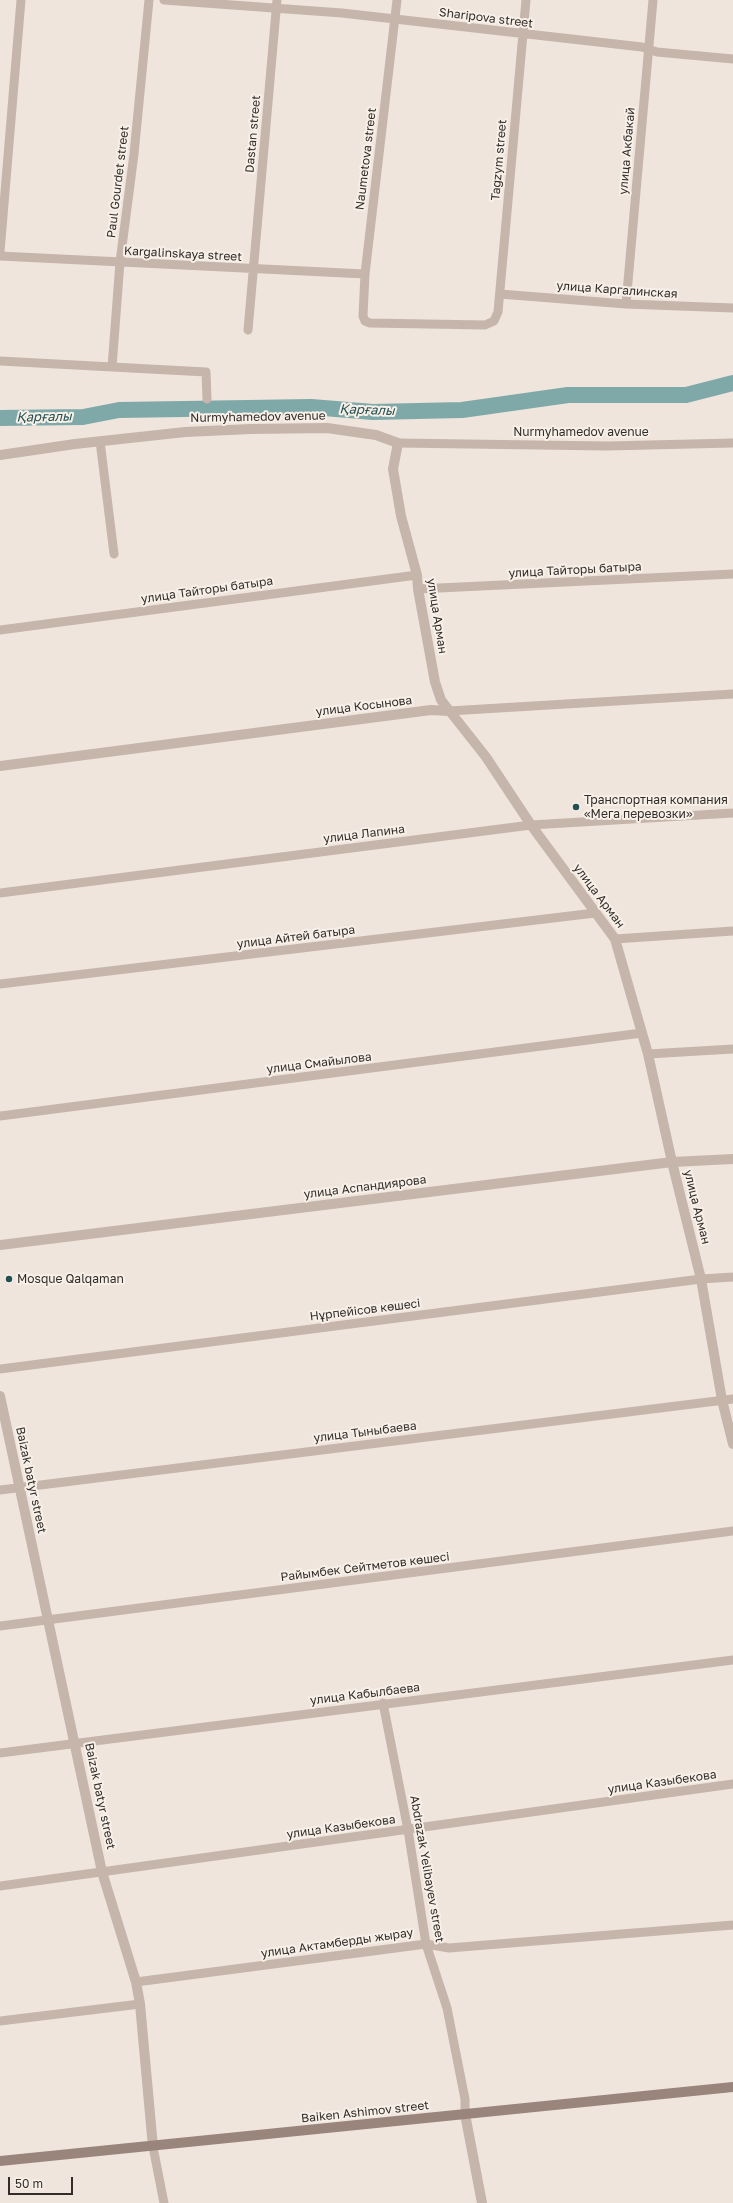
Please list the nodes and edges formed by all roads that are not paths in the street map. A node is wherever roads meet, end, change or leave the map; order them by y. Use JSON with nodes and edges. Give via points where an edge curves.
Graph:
{"nodes":[{"id":1,"x":21,"y":0,"type":"edge"},
{"id":2,"x":149,"y":0,"type":"edge"},
{"id":3,"x":164,"y":0,"type":"edge"},
{"id":4,"x":397,"y":0,"type":"edge"},
{"id":5,"x":526,"y":0,"type":"edge"},
{"id":6,"x":653,"y":0,"type":"edge"},
{"id":7,"x":277,"y":4,"type":"edge"},
{"id":8,"x":395,"y":18,"type":"junction"},
{"id":9,"x":522,"y":34,"type":"junction"},
{"id":10,"x":648,"y":48,"type":"junction"},
{"id":11,"x":733,"y":59,"type":"edge"},
{"id":12,"x":0,"y":252,"type":"edge"},
{"id":13,"x":0,"y":256,"type":"edge"},
{"id":14,"x":120,"y":262,"type":"junction"},
{"id":15,"x":253,"y":270,"type":"junction"},
{"id":16,"x":365,"y":274,"type":"junction"},
{"id":17,"x":500,"y":294,"type":"junction"},
{"id":18,"x":626,"y":304,"type":"junction"},
{"id":19,"x":733,"y":308,"type":"edge"},
{"id":20,"x":494,"y":321,"type":"joint"},
{"id":21,"x":248,"y":330,"type":"dead end"},
{"id":22,"x":0,"y":361,"type":"edge"},
{"id":23,"x":112,"y":367,"type":"junction"},
{"id":24,"x":207,"y":399,"type":"dead end"},
{"id":25,"x":100,"y":441,"type":"junction"},
{"id":26,"x":398,"y":443,"type":"junction"},
{"id":27,"x":733,"y":443,"type":"edge"},
{"id":28,"x":0,"y":456,"type":"edge"},
{"id":29,"x":114,"y":554,"type":"dead end"},
{"id":30,"x":417,"y":574,"type":"junction"},
{"id":31,"x":733,"y":574,"type":"edge"},
{"id":32,"x":418,"y":590,"type":"junction"},
{"id":33,"x":0,"y":630,"type":"edge"},
{"id":34,"x":733,"y":694,"type":"edge"},
{"id":35,"x":449,"y":711,"type":"junction"},
{"id":36,"x":0,"y":766,"type":"edge"},
{"id":37,"x":733,"y":813,"type":"edge"},
{"id":38,"x":531,"y":825,"type":"junction"},
{"id":39,"x":0,"y":893,"type":"edge"},
{"id":40,"x":595,"y":914,"type":"junction"},
{"id":41,"x":733,"y":931,"type":"edge"},
{"id":42,"x":615,"y":939,"type":"junction"},
{"id":43,"x":0,"y":984,"type":"edge"},
{"id":44,"x":642,"y":1032,"type":"junction"},
{"id":45,"x":733,"y":1049,"type":"edge"},
{"id":46,"x":648,"y":1054,"type":"junction"},
{"id":47,"x":0,"y":1116,"type":"edge"},
{"id":48,"x":733,"y":1159,"type":"edge"},
{"id":49,"x":672,"y":1162,"type":"junction"},
{"id":50,"x":0,"y":1245,"type":"edge"},
{"id":51,"x":733,"y":1277,"type":"edge"},
{"id":52,"x":701,"y":1279,"type":"junction"},
{"id":53,"x":0,"y":1368,"type":"edge"},
{"id":54,"x":0,"y":1396,"type":"edge"},
{"id":55,"x":733,"y":1399,"type":"edge"},
{"id":56,"x":722,"y":1400,"type":"junction"},
{"id":57,"x":733,"y":1444,"type":"edge"},
{"id":58,"x":19,"y":1487,"type":"junction"},
{"id":59,"x":0,"y":1490,"type":"edge"},
{"id":60,"x":733,"y":1531,"type":"edge"},
{"id":61,"x":47,"y":1620,"type":"junction"},
{"id":62,"x":0,"y":1626,"type":"edge"},
{"id":63,"x":733,"y":1660,"type":"edge"},
{"id":64,"x":383,"y":1703,"type":"junction"},
{"id":65,"x":76,"y":1743,"type":"junction"},
{"id":66,"x":0,"y":1753,"type":"edge"},
{"id":67,"x":733,"y":1784,"type":"edge"},
{"id":68,"x":408,"y":1830,"type":"junction"},
{"id":69,"x":102,"y":1872,"type":"junction"},
{"id":70,"x":0,"y":1886,"type":"edge"},
{"id":71,"x":733,"y":1925,"type":"edge"},
{"id":72,"x":426,"y":1944,"type":"junction"},
{"id":73,"x":136,"y":1982,"type":"junction"},
{"id":74,"x":140,"y":2004,"type":"junction"},
{"id":75,"x":0,"y":2021,"type":"edge"},
{"id":76,"x":733,"y":2087,"type":"edge"},
{"id":77,"x":465,"y":2114,"type":"junction"},
{"id":78,"x":153,"y":2147,"type":"junction"},
{"id":79,"x":0,"y":2161,"type":"edge"},
{"id":80,"x":164,"y":2203,"type":"edge"},
{"id":81,"x":482,"y":2203,"type":"edge"}],
"edges":[{"from":1,"to":12,"type":"street"},
{"from":2,"to":14,"type":"street","name":"Paul Gourdet street"},
{"from":3,"to":7,"type":"street","name":"Sharipova street"},
{"from":4,"to":8,"type":"street","name":"Naumetova street"},
{"from":5,"to":9,"type":"street","name":"Tagzym street"},
{"from":6,"to":10,"type":"street","name":"улица Акбакай"},
{"from":7,"to":8,"type":"street","name":"Sharipova street"},
{"from":7,"to":15,"type":"street","name":"Dastan street"},
{"from":8,"to":9,"type":"street","name":"Sharipova street"},
{"from":8,"to":16,"type":"street","name":"Naumetova street"},
{"from":9,"to":10,"type":"street","name":"Sharipova street"},
{"from":9,"to":17,"type":"street","name":"Tagzym street"},
{"from":10,"to":11,"type":"street","name":"Sharipova street","via":[[657,52]]},
{"from":10,"to":18,"type":"street","name":"улица Акбакай"},
{"from":13,"to":14,"type":"street","name":"Kargalinskaya street"},
{"from":14,"to":15,"type":"street","name":"Kargalinskaya street"},
{"from":14,"to":23,"type":"street","name":"Paul Gourdet street"},
{"from":15,"to":16,"type":"street","name":"Kargalinskaya street"},
{"from":15,"to":21,"type":"street","name":"Dastan street"},
{"from":16,"to":20,"type":"street","name":"Naumetova street","via":[[363,316],[365,321],[370,323],[485,325]]},
{"from":17,"to":18,"type":"street","name":"улица Каргалинская"},
{"from":17,"to":20,"type":"street","name":"Tagzym street"},
{"from":18,"to":19,"type":"street","name":"улица Каргалинская"},
{"from":22,"to":23,"type":"street"},
{"from":23,"to":24,"type":"street","via":[[206,372]]},
{"from":25,"to":26,"type":"street","name":"Nurmyhamedov avenue","via":[[185,432],[327,428],[376,434]]},
{"from":25,"to":28,"type":"street","name":"Nurmyhamedov avenue"},
{"from":25,"to":29,"type":"street"},
{"from":26,"to":27,"type":"street","name":"Nurmyhamedov avenue","via":[[606,446]]},
{"from":26,"to":30,"type":"street","name":"улица Арман","via":[[393,469],[401,516]]},
{"from":30,"to":32,"type":"street","name":"улица Арман"},
{"from":30,"to":33,"type":"street","name":"улица Тайторы батыра"},
{"from":31,"to":32,"type":"street","name":"улица Тайторы батыра"},
{"from":32,"to":35,"type":"street","name":"улица Арман","via":[[435,682],[441,700]]},
{"from":34,"to":35,"type":"street","name":"улица Косынова"},
{"from":35,"to":36,"type":"street","name":"улица Косынова","via":[[431,710]]},
{"from":35,"to":38,"type":"street","name":"улица Арман","via":[[486,757]]},
{"from":37,"to":38,"type":"street","name":"улица Лапина"},
{"from":38,"to":39,"type":"street","name":"улица Лапина"},
{"from":38,"to":40,"type":"street","name":"улица Арман"},
{"from":40,"to":42,"type":"street","name":"улица Арман"},
{"from":40,"to":43,"type":"street","name":"улица Айтей батыра"},
{"from":41,"to":42,"type":"street"},
{"from":42,"to":44,"type":"street","name":"улица Арман"},
{"from":44,"to":46,"type":"street","name":"улица Арман"},
{"from":44,"to":47,"type":"street","name":"улица Смайылова"},
{"from":45,"to":46,"type":"street"},
{"from":46,"to":49,"type":"street","name":"улица Арман"},
{"from":48,"to":49,"type":"street","name":"улица Аспандиярова"},
{"from":49,"to":50,"type":"street","name":"улица Аспандиярова"},
{"from":49,"to":52,"type":"street","name":"улица Арман"},
{"from":51,"to":52,"type":"street","name":"Нұрпейісов көшесі"},
{"from":52,"to":53,"type":"street","name":"Нұрпейісов көшесі"},
{"from":52,"to":56,"type":"street","name":"улица Арман"},
{"from":54,"to":58,"type":"street","name":"Baizak batyr street"},
{"from":55,"to":56,"type":"street","name":"улица Тыныбаева"},
{"from":56,"to":57,"type":"street","name":"улица Арман"},
{"from":56,"to":58,"type":"street","name":"улица Тыныбаева"},
{"from":58,"to":59,"type":"street","name":"улица Тыныбаева"},
{"from":58,"to":61,"type":"street","name":"Baizak batyr street"},
{"from":60,"to":61,"type":"street","name":"Райымбек Сейтметов көшесі"},
{"from":61,"to":62,"type":"street","name":"Райымбек Сейтметов көшесі"},
{"from":61,"to":65,"type":"street","name":"Baizak batyr street"},
{"from":63,"to":64,"type":"street","name":"улица Кабылбаева"},
{"from":64,"to":65,"type":"street","name":"улица Кабылбаева"},
{"from":64,"to":68,"type":"street","name":"Abdrazak Yelibayev street"},
{"from":65,"to":66,"type":"street","name":"улица Кабылбаева"},
{"from":65,"to":69,"type":"street","name":"Baizak batyr street"},
{"from":67,"to":68,"type":"street","name":"улица Казыбекова"},
{"from":68,"to":69,"type":"street","name":"улица Казыбекова"},
{"from":68,"to":72,"type":"street","name":"Abdrazak Yelibayev street"},
{"from":69,"to":70,"type":"street","name":"улица Казыбекова"},
{"from":69,"to":73,"type":"street","name":"Baizak batyr street"},
{"from":71,"to":72,"type":"street","name":"улица Актамберды жырау","via":[[449,1948]]},
{"from":72,"to":73,"type":"street","name":"улица Актамберды жырау"},
{"from":72,"to":77,"type":"street","name":"Abdrazak Yelibayev street","via":[[447,2008],[465,2099]]},
{"from":73,"to":74,"type":"street","name":"Baizak batyr street"},
{"from":74,"to":75,"type":"street"},
{"from":74,"to":78,"type":"street","name":"Baizak batyr street"},
{"from":76,"to":77,"type":"main road","name":"Baiken Ashimov street"},
{"from":77,"to":78,"type":"main road","name":"Baiken Ashimov street"},
{"from":77,"to":81,"type":"street","name":"Abdrazak Yelibayev street"},
{"from":78,"to":79,"type":"main road","name":"Baiken Ashimov street"},
{"from":78,"to":80,"type":"street","name":"Baizak batyr street"}]}
